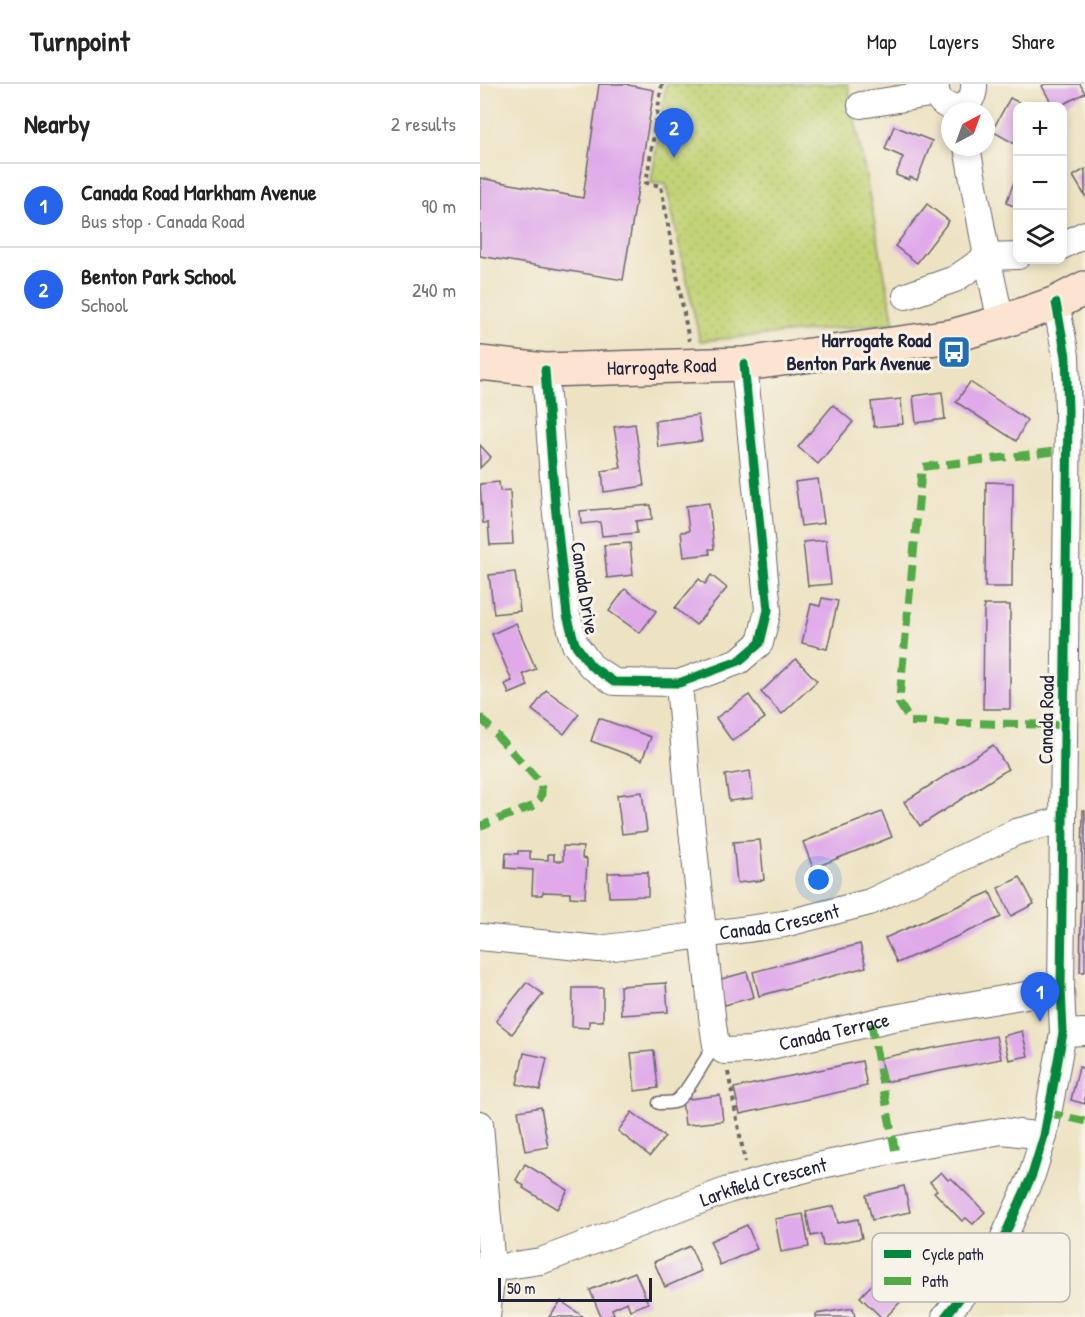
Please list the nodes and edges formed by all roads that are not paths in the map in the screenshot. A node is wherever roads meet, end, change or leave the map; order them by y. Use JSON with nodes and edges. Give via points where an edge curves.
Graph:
{"nodes":[{"id":1,"x":975,"y":84,"type":"edge"},
{"id":2,"x":936,"y":88,"type":"edge"},
{"id":3,"x":942,"y":102,"type":"edge"},
{"id":4,"x":969,"y":102,"type":"edge"},
{"id":5,"x":861,"y":105,"type":"dead end"},
{"id":6,"x":969,"y":156,"type":"edge"},
{"id":7,"x":1085,"y":234,"type":"edge"},
{"id":8,"x":1067,"y":243,"type":"edge"},
{"id":9,"x":1013,"y":256,"type":"edge"},
{"id":10,"x":987,"y":257,"type":"junction"},
{"id":11,"x":1085,"y":288,"type":"edge"},
{"id":12,"x":906,"y":296,"type":"dead end"},
{"id":13,"x":1056,"y":303,"type":"junction"},
{"id":14,"x":1001,"y":322,"type":"junction"},
{"id":15,"x":480,"y":363,"type":"edge"},
{"id":16,"x":744,"y":364,"type":"junction"},
{"id":17,"x":544,"y":369,"type":"junction"},
{"id":18,"x":679,"y":683,"type":"junction"},
{"id":19,"x":1062,"y":820,"type":"junction"},
{"id":20,"x":703,"y":935,"type":"junction"},
{"id":21,"x":480,"y":937,"type":"edge"},
{"id":22,"x":1061,"y":989,"type":"junction"},
{"id":23,"x":1074,"y":1033,"type":"edge"},
{"id":24,"x":720,"y":1048,"type":"junction"},
{"id":25,"x":659,"y":1103,"type":"dead end"},
{"id":26,"x":480,"y":1124,"type":"edge"},
{"id":27,"x":1044,"y":1136,"type":"junction"},
{"id":28,"x":1006,"y":1233,"type":"edge"},
{"id":29,"x":486,"y":1269,"type":"edge"},
{"id":30,"x":957,"y":1302,"type":"edge"},
{"id":31,"x":487,"y":1317,"type":"edge"},
{"id":32,"x":945,"y":1317,"type":"edge"}],
"edges":[{"from":1,"to":4,"type":"street"},
{"from":2,"to":3,"type":"street"},
{"from":2,"to":5,"type":"street"},
{"from":6,"to":10,"type":"street"},
{"from":7,"to":8,"type":"street"},
{"from":9,"to":10,"type":"street"},
{"from":10,"to":12,"type":"street","via":[[955,279]]},
{"from":10,"to":14,"type":"street"},
{"from":11,"to":13,"type":"main road","name":"Harrogate Road"},
{"from":13,"to":14,"type":"main road","name":"Harrogate Road"},
{"from":13,"to":19,"type":"street","name":"Canada Road","via":[[1066,356],[1068,410]]},
{"from":14,"to":16,"type":"main road","name":"Harrogate Road","via":[[952,336]]},
{"from":15,"to":17,"type":"main road","name":"Harrogate Road"},
{"from":16,"to":17,"type":"main road","name":"Harrogate Road"},
{"from":16,"to":18,"type":"street","name":"Canada Drive","via":[[768,610],[760,643],[740,661]]},
{"from":17,"to":18,"type":"street","name":"Canada Drive","via":[[567,615],[575,644],[591,666],[614,682]]},
{"from":18,"to":20,"type":"street"},
{"from":19,"to":20,"type":"street","name":"Canada Crescent","via":[[1016,832],[870,902],[784,924]]},
{"from":19,"to":22,"type":"street","name":"Canada Road"},
{"from":20,"to":21,"type":"street","name":"Canada Crescent","via":[[599,950]]},
{"from":20,"to":24,"type":"street","via":[[712,1025]]},
{"from":22,"to":23,"type":"street","name":"Canada Road"},
{"from":22,"to":24,"type":"street","name":"Canada Terrace","via":[[888,1019],[753,1050]]},
{"from":23,"to":27,"type":"street","name":"Canada Road"},
{"from":24,"to":25,"type":"lane","via":[[709,1053],[674,1102]]},
{"from":26,"to":29,"type":"street"},
{"from":27,"to":28,"type":"street","name":"Canada Road","via":[[1032,1175]]},
{"from":27,"to":29,"type":"street","name":"Larkfield Crescent","via":[[1002,1131],[817,1166],[728,1190],[541,1261]]},
{"from":29,"to":31,"type":"street"},
{"from":30,"to":32,"type":"street","name":"Canada Road"}]}
